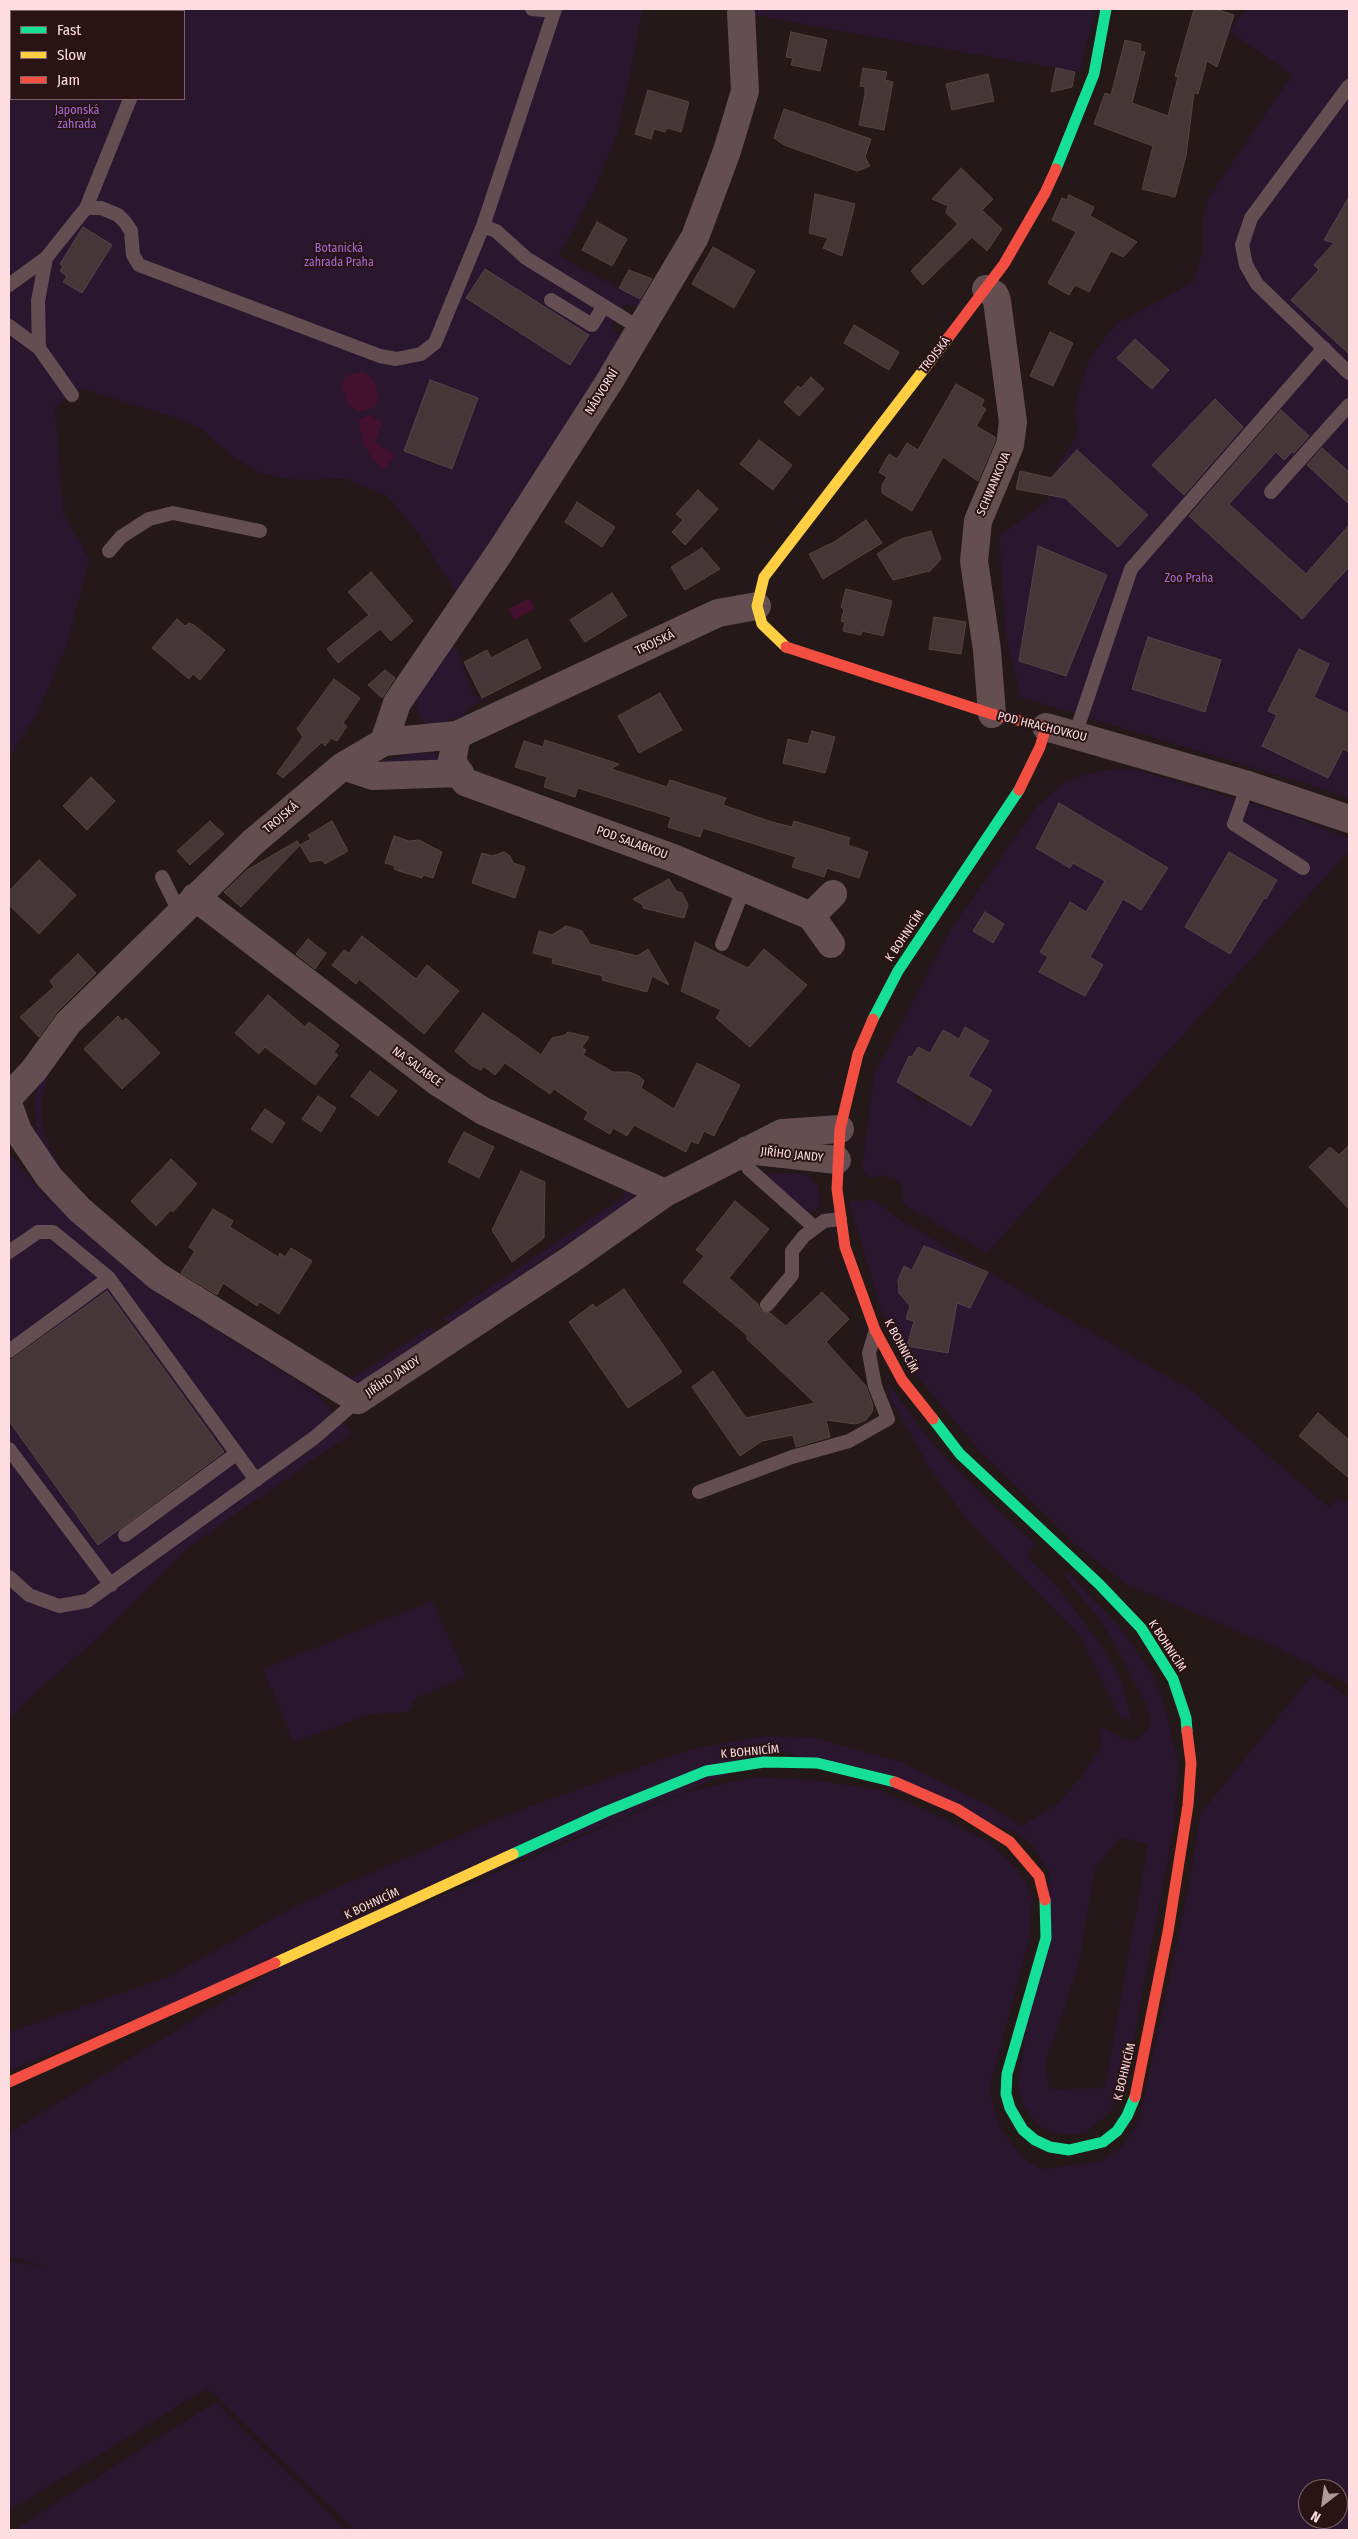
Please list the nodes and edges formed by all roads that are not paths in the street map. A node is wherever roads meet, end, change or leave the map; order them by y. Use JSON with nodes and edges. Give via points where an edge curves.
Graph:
{"nodes":[{"id":1,"x":532,"y":9,"type":"edge"},
{"id":2,"x":1106,"y":9,"type":"edge"},
{"id":3,"x":554,"y":10,"type":"edge"},
{"id":4,"x":742,"y":11,"type":"edge"},
{"id":5,"x":1349,"y":86,"type":"edge"},
{"id":6,"x":130,"y":100,"type":"edge"},
{"id":7,"x":86,"y":208,"type":"junction"},
{"id":8,"x":483,"y":226,"type":"junction"},
{"id":9,"x":46,"y":258,"type":"junction"},
{"id":10,"x":9,"y":285,"type":"edge"},
{"id":11,"x":986,"y":290,"type":"junction"},
{"id":12,"x":551,"y":300,"type":"dead end"},
{"id":13,"x":604,"y":306,"type":"junction"},
{"id":14,"x":9,"y":326,"type":"edge"},
{"id":15,"x":641,"y":330,"type":"junction"},
{"id":16,"x":39,"y":348,"type":"junction"},
{"id":17,"x":1324,"y":348,"type":"junction"},
{"id":18,"x":1349,"y":373,"type":"edge"},
{"id":19,"x":72,"y":395,"type":"dead end"},
{"id":20,"x":1349,"y":405,"type":"edge"},
{"id":21,"x":1271,"y":492,"type":"dead end"},
{"id":22,"x":260,"y":530,"type":"dead end"},
{"id":23,"x":109,"y":551,"type":"dead end"},
{"id":24,"x":757,"y":606,"type":"junction"},
{"id":25,"x":992,"y":714,"type":"junction"},
{"id":26,"x":1046,"y":727,"type":"junction"},
{"id":27,"x":456,"y":735,"type":"junction"},
{"id":28,"x":1075,"y":735,"type":"junction"},
{"id":29,"x":384,"y":742,"type":"junction"},
{"id":30,"x":343,"y":766,"type":"junction"},
{"id":31,"x":460,"y":773,"type":"junction"},
{"id":32,"x":1248,"y":785,"type":"junction"},
{"id":33,"x":1349,"y":819,"type":"edge"},
{"id":34,"x":1303,"y":868,"type":"dead end"},
{"id":35,"x":162,"y":877,"type":"dead end"},
{"id":36,"x":744,"y":888,"type":"junction"},
{"id":37,"x":833,"y":894,"type":"dead end"},
{"id":38,"x":188,"y":905,"type":"junction"},
{"id":39,"x":811,"y":916,"type":"junction"},
{"id":40,"x":722,"y":944,"type":"dead end"},
{"id":41,"x":831,"y":944,"type":"dead end"},
{"id":42,"x":9,"y":1098,"type":"edge"},
{"id":43,"x":13,"y":1118,"type":"edge"},
{"id":44,"x":840,"y":1129,"type":"junction"},
{"id":45,"x":746,"y":1157,"type":"junction"},
{"id":46,"x":837,"y":1160,"type":"junction"},
{"id":47,"x":665,"y":1193,"type":"junction"},
{"id":48,"x":840,"y":1219,"type":"junction"},
{"id":49,"x":814,"y":1227,"type":"junction"},
{"id":50,"x":9,"y":1252,"type":"edge"},
{"id":51,"x":109,"y":1278,"type":"junction"},
{"id":52,"x":767,"y":1306,"type":"dead end"},
{"id":53,"x":875,"y":1330,"type":"junction"},
{"id":54,"x":9,"y":1351,"type":"edge"},
{"id":55,"x":358,"y":1400,"type":"junction"},
{"id":56,"x":9,"y":1449,"type":"edge"},
{"id":57,"x":236,"y":1454,"type":"junction"},
{"id":58,"x":256,"y":1480,"type":"junction"},
{"id":59,"x":699,"y":1492,"type":"dead end"},
{"id":60,"x":125,"y":1535,"type":"dead end"},
{"id":61,"x":9,"y":1577,"type":"edge"},
{"id":62,"x":111,"y":1585,"type":"junction"},
{"id":63,"x":9,"y":2082,"type":"edge"}],
"edges":[{"from":1,"to":3,"type":"lane"},
{"from":2,"to":11,"type":"street","name":"TROJSKÁ","via":[[1094,74],[1080,115],[1045,193]]},
{"from":3,"to":8,"type":"lane"},
{"from":4,"to":15,"type":"street","name":"NÁDVORNÍ","via":[[745,91],[727,151],[695,237]]},
{"from":5,"to":17,"type":"lane","via":[[1250,218],[1242,245],[1246,265],[1257,284]]},
{"from":6,"to":7,"type":"lane"},
{"from":7,"to":8,"type":"lane","via":[[101,208],[118,214],[131,231],[132,255],[139,266],[396,359],[421,354],[435,343]]},
{"from":7,"to":9,"type":"lane"},
{"from":8,"to":13,"type":"lane","via":[[496,231],[526,258]]},
{"from":9,"to":10,"type":"lane"},
{"from":9,"to":16,"type":"lane","via":[[38,302]]},
{"from":11,"to":24,"type":"street","name":"TROJSKÁ","via":[[764,577]]},
{"from":11,"to":25,"type":"street","name":"SCHWANKOVA","via":[[995,295],[997,301],[1013,422],[1010,446],[978,522],[974,561],[987,650]]},
{"from":12,"to":13,"type":"lane","via":[[592,325]]},
{"from":13,"to":15,"type":"lane"},
{"from":14,"to":16,"type":"lane"},
{"from":15,"to":29,"type":"street","name":"NÁDVORNÍ","via":[[500,552],[397,703]]},
{"from":16,"to":19,"type":"lane"},
{"from":17,"to":18,"type":"lane"},
{"from":17,"to":28,"type":"lane","via":[[1130,569]]},
{"from":20,"to":21,"type":"lane"},
{"from":22,"to":23,"type":"lane","via":[[173,513],[136,527]]},
{"from":24,"to":25,"type":"street","name":"POD HRACHOVKOU","via":[[762,624],[783,646]]},
{"from":24,"to":27,"type":"street","name":"TROJSKÁ","via":[[718,613]]},
{"from":25,"to":26,"type":"street","name":"POD HRACHOVKOU"},
{"from":26,"to":28,"type":"street","name":"POD HRACHOVKOU"},
{"from":26,"to":44,"type":"street","name":"K BOHNICÍM","via":[[1040,747],[1014,800],[898,971],[869,1026],[858,1054]]},
{"from":27,"to":29,"type":"street","name":"TROJSKÁ"},
{"from":27,"to":31,"type":"street","via":[[452,761]]},
{"from":28,"to":32,"type":"street","name":"POD HRACHOVKOU"},
{"from":29,"to":30,"type":"street","name":"TROJSKÁ"},
{"from":30,"to":31,"type":"street","via":[[373,776]]},
{"from":30,"to":38,"type":"street","name":"TROJSKÁ","via":[[252,842]]},
{"from":31,"to":36,"type":"street","name":"POD SALABKOU","via":[[465,782],[673,858]]},
{"from":32,"to":33,"type":"street","name":"POD HRACHOVKOU"},
{"from":32,"to":34,"type":"lane","via":[[1234,824]]},
{"from":35,"to":38,"type":"lane"},
{"from":36,"to":39,"type":"street","name":"POD SALABKOU"},
{"from":36,"to":40,"type":"lane"},
{"from":37,"to":39,"type":"street"},
{"from":38,"to":42,"type":"street","name":"TROJSKÁ","via":[[68,1023]]},
{"from":38,"to":47,"type":"street","name":"NA SALABCE","via":[[483,1111]]},
{"from":39,"to":41,"type":"street"},
{"from":43,"to":55,"type":"street","name":"JIŘÍHO JANDY","via":[[49,1177],[79,1209],[157,1276]]},
{"from":44,"to":45,"type":"street","name":"JIŘÍHO JANDY","via":[[784,1127]]},
{"from":44,"to":46,"type":"street","name":"K BOHNICÍM"},
{"from":45,"to":46,"type":"street","name":"JIŘÍHO JANDY"},
{"from":45,"to":47,"type":"street","name":"JIŘÍHO JANDY"},
{"from":45,"to":49,"type":"lane"},
{"from":46,"to":48,"type":"street","name":"K BOHNICÍM"},
{"from":47,"to":55,"type":"street","name":"JIŘÍHO JANDY"},
{"from":48,"to":49,"type":"lane","via":[[824,1221]]},
{"from":48,"to":53,"type":"street","name":"K BOHNICÍM","via":[[845,1247]]},
{"from":49,"to":52,"type":"lane","via":[[792,1251],[792,1275]]},
{"from":50,"to":51,"type":"lane","via":[[38,1232],[53,1232]]},
{"from":51,"to":54,"type":"lane"},
{"from":51,"to":57,"type":"lane"},
{"from":53,"to":59,"type":"lane","via":[[869,1353],[875,1386],[888,1419],[849,1441],[792,1457]]},
{"from":53,"to":63,"type":"street","name":"K BOHNICÍM","via":[[902,1380],[960,1454],[1099,1584],[1141,1628],[1173,1679],[1186,1718],[1191,1763],[1188,1806],[1168,1932],[1135,2098],[1117,2131],[1103,2142],[1088,2147],[1068,2150],[1050,2147],[1023,2130],[1010,2108],[1006,2094],[1007,2074],[1046,1938],[1045,1901],[1039,1876],[1010,1842],[957,1809],[902,1784],[816,1763],[764,1762],[706,1771],[605,1812],[206,1996]]},
{"from":55,"to":58,"type":"lane","via":[[332,1425]]},
{"from":56,"to":62,"type":"lane"},
{"from":57,"to":58,"type":"lane"},
{"from":57,"to":60,"type":"lane"},
{"from":58,"to":62,"type":"lane"},
{"from":61,"to":62,"type":"lane","via":[[29,1595],[59,1606],[87,1601]]}]}
